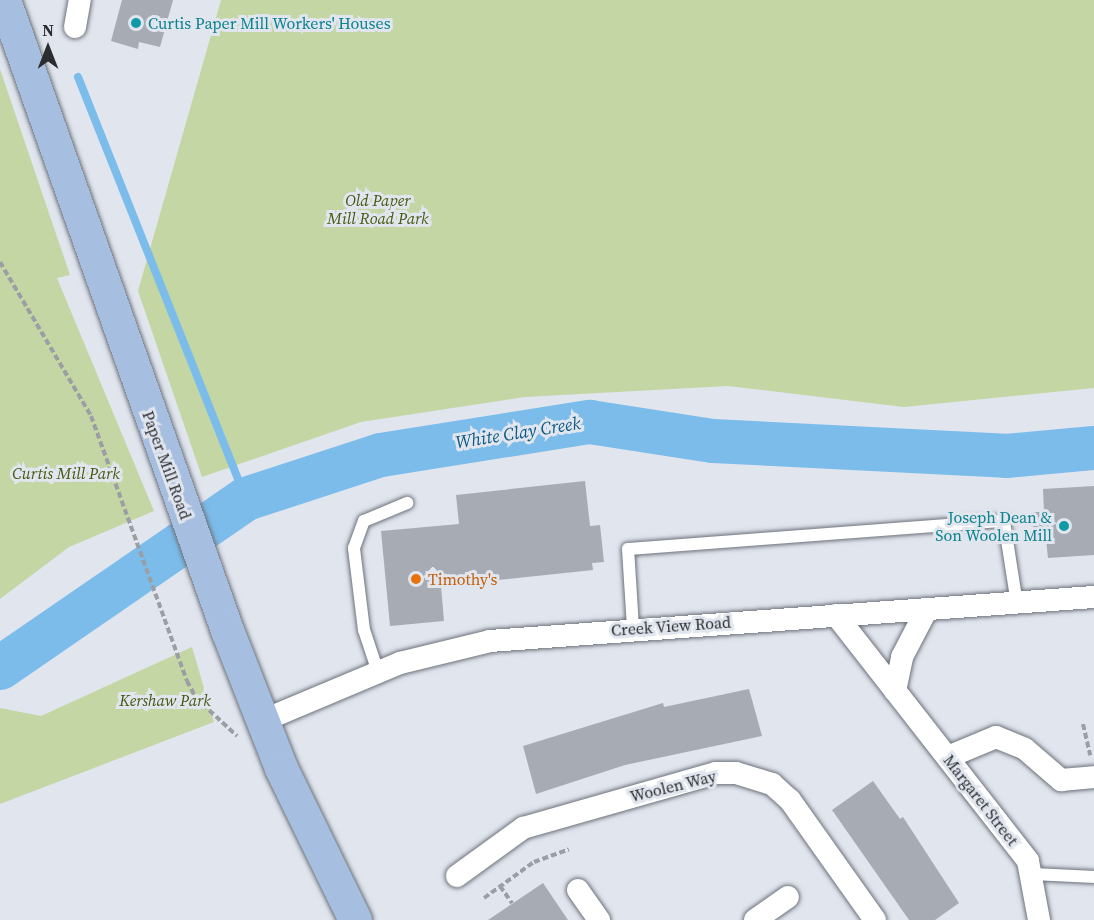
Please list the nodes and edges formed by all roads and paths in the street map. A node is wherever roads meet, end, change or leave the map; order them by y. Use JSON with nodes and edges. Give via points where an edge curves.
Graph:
{"nodes":[{"id":1,"x":4,"y":0,"type":"edge"},
{"id":2,"x":81,"y":0,"type":"edge"},
{"id":3,"x":75,"y":27,"type":"dead end"},
{"id":4,"x":0,"y":262,"type":"edge"},
{"id":5,"x":407,"y":503,"type":"dead end"},
{"id":6,"x":1094,"y":597,"type":"edge"},
{"id":7,"x":1017,"y":604,"type":"junction"},
{"id":8,"x":927,"y":609,"type":"junction"},
{"id":9,"x":836,"y":615,"type":"junction"},
{"id":10,"x":633,"y":628,"type":"junction"},
{"id":11,"x":378,"y":672,"type":"junction"},
{"id":12,"x":895,"y":691,"type":"junction"},
{"id":13,"x":1083,"y":724,"type":"dead end"},
{"id":14,"x":251,"y":730,"type":"junction"},
{"id":15,"x":948,"y":757,"type":"junction"},
{"id":16,"x":1093,"y":771,"type":"edge"},
{"id":17,"x":569,"y":849,"type":"dead end"},
{"id":18,"x":1034,"y":874,"type":"junction"},
{"id":19,"x":457,"y":876,"type":"dead end"},
{"id":20,"x":1094,"y":877,"type":"edge"},
{"id":21,"x":500,"y":886,"type":"junction"},
{"id":22,"x":578,"y":890,"type":"dead end"},
{"id":23,"x":788,"y":897,"type":"dead end"},
{"id":24,"x":484,"y":898,"type":"dead end"},
{"id":25,"x":512,"y":903,"type":"dead end"},
{"id":26,"x":355,"y":920,"type":"edge"},
{"id":27,"x":599,"y":920,"type":"edge"},
{"id":28,"x":756,"y":920,"type":"edge"},
{"id":29,"x":875,"y":920,"type":"edge"},
{"id":30,"x":1039,"y":920,"type":"edge"}],
"edges":[{"from":1,"to":14,"type":"main road","name":"Paper Mill Road","via":[[227,630]]},
{"from":2,"to":3,"type":"street"},
{"from":4,"to":14,"type":"path","via":[[81,397],[196,698]]},
{"from":5,"to":11,"type":"lane","via":[[364,521],[354,548],[361,618]]},
{"from":6,"to":7,"type":"street","name":"Creek View Road"},
{"from":7,"to":8,"type":"street","name":"Creek View Road"},
{"from":7,"to":10,"type":"lane","via":[[1004,521],[628,549]]},
{"from":8,"to":9,"type":"street","name":"Creek View Road"},
{"from":8,"to":12,"type":"street","via":[[902,657]]},
{"from":9,"to":10,"type":"street","name":"Creek View Road"},
{"from":9,"to":12,"type":"street","name":"Margaret Street"},
{"from":10,"to":11,"type":"street","name":"Creek View Road","via":[[490,641]]},
{"from":11,"to":14,"type":"street","name":"Creek View Road"},
{"from":12,"to":15,"type":"street","name":"Margaret Street"},
{"from":13,"to":16,"type":"path"},
{"from":14,"to":26,"type":"main road","name":"Paper Mill Road"},
{"from":15,"to":16,"type":"street","via":[[996,737],[1025,749],[1061,780]]},
{"from":15,"to":18,"type":"street","name":"Margaret Street"},
{"from":17,"to":21,"type":"path","via":[[534,862]]},
{"from":18,"to":20,"type":"lane"},
{"from":18,"to":30,"type":"street"},
{"from":19,"to":29,"type":"street","name":"Woolen Way","via":[[523,828],[716,773],[736,773],[772,784],[790,800]]},
{"from":21,"to":24,"type":"path"},
{"from":21,"to":25,"type":"path"},
{"from":22,"to":27,"type":"street"},
{"from":23,"to":28,"type":"street"}]}
